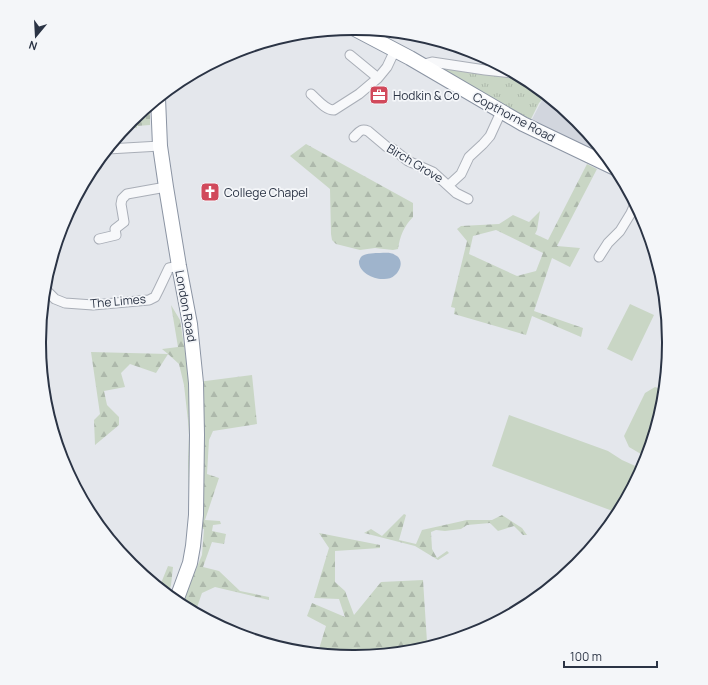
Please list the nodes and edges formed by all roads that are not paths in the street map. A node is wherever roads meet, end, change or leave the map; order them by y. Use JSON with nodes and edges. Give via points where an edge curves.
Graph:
{"nodes":[{"id":1,"x":368,"y":36,"type":"edge"},
{"id":2,"x":395,"y":50,"type":"junction"},
{"id":3,"x":350,"y":55,"type":"dead end"},
{"id":4,"x":425,"y":67,"type":"junction"},
{"id":5,"x":498,"y":71,"type":"edge"},
{"id":6,"x":378,"y":78,"type":"junction"},
{"id":7,"x":310,"y":94,"type":"dead end"},
{"id":8,"x":158,"y":106,"type":"edge"},
{"id":9,"x":501,"y":112,"type":"junction"},
{"id":10,"x":354,"y":136,"type":"dead end"},
{"id":11,"x":160,"y":146,"type":"junction"},
{"id":12,"x":116,"y":149,"type":"edge"},
{"id":13,"x":603,"y":162,"type":"edge"},
{"id":14,"x":449,"y":185,"type":"junction"},
{"id":15,"x":166,"y":187,"type":"junction"},
{"id":16,"x":468,"y":199,"type":"dead end"},
{"id":17,"x":632,"y":211,"type":"edge"},
{"id":18,"x":99,"y":239,"type":"dead end"},
{"id":19,"x":599,"y":258,"type":"dead end"},
{"id":20,"x":179,"y":266,"type":"junction"},
{"id":21,"x":50,"y":294,"type":"edge"},
{"id":22,"x":178,"y":594,"type":"edge"}],
"edges":[{"from":1,"to":2,"type":"highway","name":"Copthorne Road"},
{"from":2,"to":4,"type":"highway","name":"Copthorne Road"},
{"from":2,"to":6,"type":"street","via":[[387,68]]},
{"from":3,"to":6,"type":"street"},
{"from":4,"to":5,"type":"street","via":[[432,62]]},
{"from":4,"to":9,"type":"highway","name":"Copthorne Road"},
{"from":6,"to":7,"type":"street","via":[[334,110],[330,110]]},
{"from":8,"to":11,"type":"highway","name":"London Road"},
{"from":9,"to":13,"type":"highway","name":"Copthorne Road"},
{"from":9,"to":14,"type":"street","name":"Birch Grove","via":[[490,136],[469,157],[461,174]]},
{"from":10,"to":14,"type":"street","name":"Birch Grove","via":[[360,130],[368,131],[377,145],[393,149],[408,162],[433,172]]},
{"from":11,"to":12,"type":"street"},
{"from":11,"to":15,"type":"highway","name":"London Road"},
{"from":14,"to":16,"type":"street","name":"Birch Grove","via":[[456,193]]},
{"from":15,"to":18,"type":"street","via":[[127,194],[121,204],[124,222],[115,229],[116,235]]},
{"from":15,"to":20,"type":"highway","name":"London Road"},
{"from":17,"to":19,"type":"street"},
{"from":20,"to":21,"type":"street","name":"The Limes","via":[[169,268],[155,297],[149,300],[93,305],[65,303]]},
{"from":20,"to":22,"type":"highway","name":"London Road","via":[[190,324],[196,383],[197,435],[193,546]]}]}
